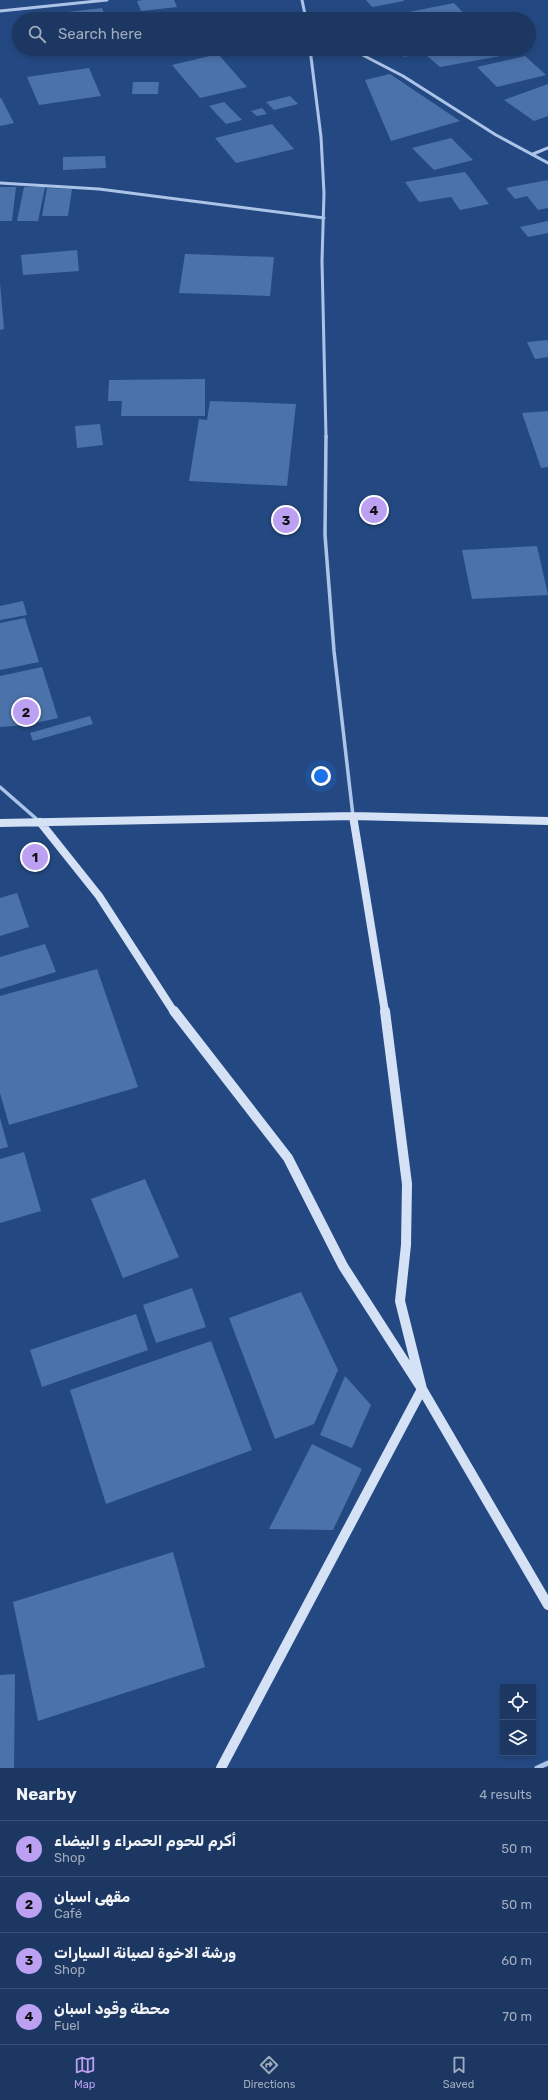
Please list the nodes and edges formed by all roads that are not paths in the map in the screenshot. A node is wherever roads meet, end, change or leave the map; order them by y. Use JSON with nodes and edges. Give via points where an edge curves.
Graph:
{"nodes":[{"id":1,"x":107,"y":0,"type":"edge"},
{"id":2,"x":302,"y":0,"type":"edge"},
{"id":3,"x":0,"y":11,"type":"edge"},
{"id":4,"x":305,"y":12,"type":"edge"},
{"id":5,"x":311,"y":56,"type":"edge"},
{"id":6,"x":364,"y":56,"type":"edge"},
{"id":7,"x":548,"y":148,"type":"edge"},
{"id":8,"x":533,"y":154,"type":"junction"},
{"id":9,"x":548,"y":163,"type":"edge"},
{"id":10,"x":0,"y":183,"type":"edge"},
{"id":11,"x":324,"y":218,"type":"junction"},
{"id":12,"x":0,"y":787,"type":"edge"},
{"id":13,"x":353,"y":816,"type":"junction"},
{"id":14,"x":548,"y":821,"type":"edge"},
{"id":15,"x":40,"y":822,"type":"junction"},
{"id":16,"x":0,"y":823,"type":"edge"},
{"id":17,"x":422,"y":1389,"type":"junction"},
{"id":18,"x":548,"y":1605,"type":"edge"},
{"id":19,"x":548,"y":1762,"type":"edge"},
{"id":20,"x":220,"y":1768,"type":"edge"},
{"id":21,"x":537,"y":1768,"type":"edge"}],
"edges":[{"from":1,"to":3,"type":"street"},
{"from":2,"to":4,"type":"street"},
{"from":5,"to":11,"type":"street","via":[[321,137]]},
{"from":6,"to":8,"type":"street","via":[[403,76],[496,135]]},
{"from":7,"to":8,"type":"street"},
{"from":8,"to":9,"type":"street"},
{"from":10,"to":11,"type":"street","via":[[99,189]]},
{"from":11,"to":13,"type":"street","via":[[322,261],[325,535],[334,651]]},
{"from":12,"to":15,"type":"street"},
{"from":13,"to":14,"type":"street"},
{"from":13,"to":15,"type":"street"},
{"from":13,"to":17,"type":"street","via":[[386,1019],[407,1184],[406,1245],[400,1301]]},
{"from":15,"to":16,"type":"street"},
{"from":15,"to":17,"type":"street","via":[[99,896],[176,1014],[288,1158],[343,1266]]},
{"from":17,"to":18,"type":"street"},
{"from":17,"to":20,"type":"street"},
{"from":19,"to":21,"type":"street"}]}
